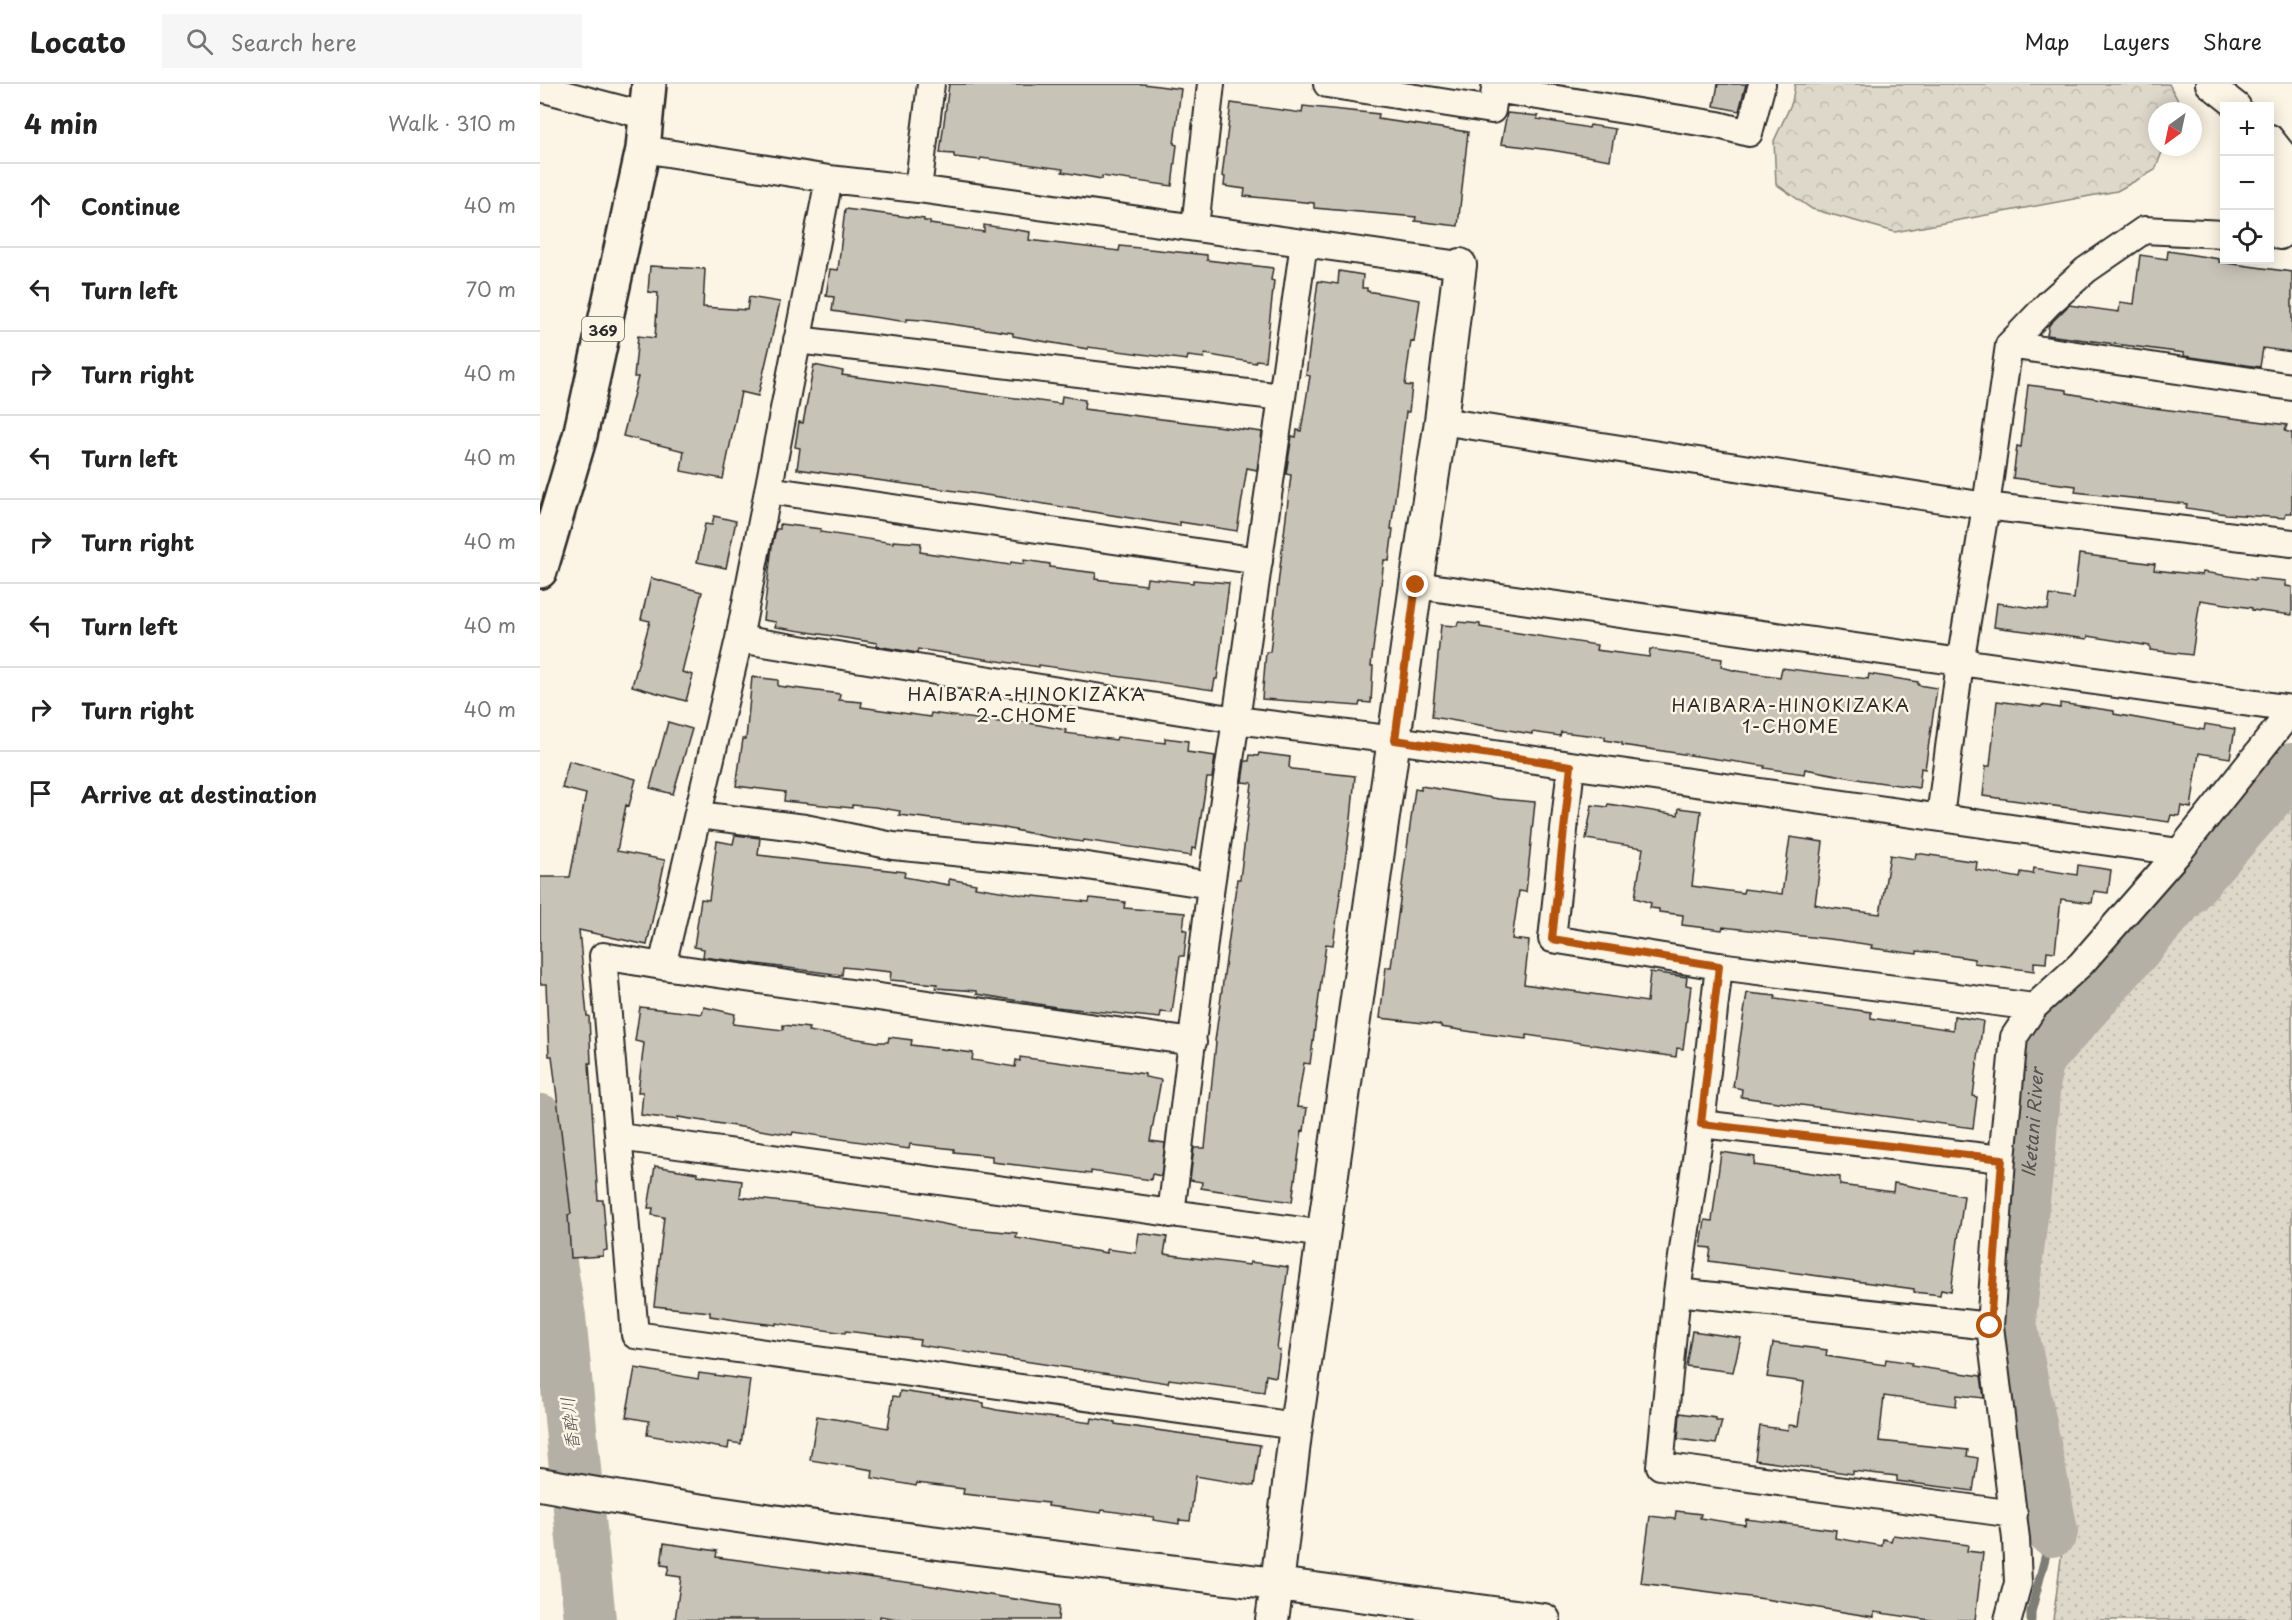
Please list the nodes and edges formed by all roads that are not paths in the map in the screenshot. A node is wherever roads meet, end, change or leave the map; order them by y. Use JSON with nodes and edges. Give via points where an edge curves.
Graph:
{"nodes":[{"id":1,"x":649,"y":84,"type":"edge"},
{"id":2,"x":932,"y":84,"type":"edge"},
{"id":3,"x":1211,"y":84,"type":"edge"},
{"id":4,"x":1327,"y":84,"type":"edge"},
{"id":5,"x":1762,"y":84,"type":"edge"},
{"id":6,"x":2209,"y":84,"type":"edge"},
{"id":7,"x":540,"y":88,"type":"edge"},
{"id":8,"x":2232,"y":102,"type":"edge"},
{"id":9,"x":647,"y":116,"type":"junction"},
{"id":10,"x":2274,"y":143,"type":"edge"},
{"id":11,"x":643,"y":149,"type":"junction"},
{"id":12,"x":829,"y":179,"type":"junction"},
{"id":13,"x":918,"y":189,"type":"junction"},
{"id":14,"x":1195,"y":227,"type":"junction"},
{"id":15,"x":2220,"y":234,"type":"edge"},
{"id":16,"x":2280,"y":235,"type":"edge"},
{"id":17,"x":1304,"y":243,"type":"junction"},
{"id":18,"x":1460,"y":265,"type":"joint"},
{"id":19,"x":797,"y":340,"type":"junction"},
{"id":20,"x":2009,"y":345,"type":"junction"},
{"id":21,"x":2292,"y":387,"type":"edge"},
{"id":22,"x":1282,"y":397,"type":"junction"},
{"id":23,"x":1441,"y":421,"type":"junction"},
{"id":24,"x":768,"y":490,"type":"junction"},
{"id":25,"x":1986,"y":506,"type":"junction"},
{"id":26,"x":2292,"y":543,"type":"edge"},
{"id":27,"x":1259,"y":561,"type":"junction"},
{"id":28,"x":540,"y":571,"type":"edge"},
{"id":29,"x":1416,"y":585,"type":"junction"},
{"id":30,"x":739,"y":639,"type":"junction"},
{"id":31,"x":1960,"y":663,"type":"junction"},
{"id":32,"x":2292,"y":709,"type":"edge"},
{"id":33,"x":1236,"y":720,"type":"junction"},
{"id":34,"x":1395,"y":740,"type":"junction"},
{"id":35,"x":1571,"y":766,"type":"junction"},
{"id":36,"x":698,"y":815,"type":"junction"},
{"id":37,"x":1941,"y":817,"type":"junction"},
{"id":38,"x":2180,"y":852,"type":"junction"},
{"id":39,"x":1211,"y":885,"type":"junction"},
{"id":40,"x":662,"y":966,"type":"junction"},
{"id":41,"x":1719,"y":966,"type":"junction"},
{"id":42,"x":2034,"y":1007,"type":"junction"},
{"id":43,"x":1193,"y":1042,"type":"junction"},
{"id":44,"x":1701,"y":1124,"type":"junction"},
{"id":45,"x":619,"y":1137,"type":"junction"},
{"id":46,"x":2002,"y":1159,"type":"junction"},
{"id":47,"x":1171,"y":1214,"type":"junction"},
{"id":48,"x":1324,"y":1234,"type":"junction"},
{"id":49,"x":1677,"y":1292,"type":"junction"},
{"id":50,"x":1990,"y":1326,"type":"junction"},
{"id":51,"x":1296,"y":1426,"type":"junction"},
{"id":52,"x":540,"y":1484,"type":"edge"},
{"id":53,"x":2014,"y":1514,"type":"junction"},
{"id":54,"x":1276,"y":1584,"type":"junction"},
{"id":55,"x":1272,"y":1620,"type":"edge"},
{"id":56,"x":1544,"y":1620,"type":"edge"},
{"id":57,"x":2008,"y":1620,"type":"edge"}],
"edges":[{"from":1,"to":9,"type":"highway","number":"369"},
{"from":2,"to":13,"type":"street"},
{"from":3,"to":14,"type":"street"},
{"from":4,"to":5,"type":"street","via":[[1492,110],[1496,89],[1749,133]]},
{"from":6,"to":8,"type":"street"},
{"from":7,"to":9,"type":"street"},
{"from":9,"to":11,"type":"highway","number":"369"},
{"from":10,"to":16,"type":"street","via":[[2286,158]]},
{"from":11,"to":12,"type":"street"},
{"from":11,"to":28,"type":"highway","number":"369","via":[[580,436]]},
{"from":12,"to":13,"type":"street"},
{"from":12,"to":19,"type":"street"},
{"from":13,"to":14,"type":"street"},
{"from":14,"to":17,"type":"street"},
{"from":15,"to":20,"type":"street","via":[[2144,230],[2086,270]]},
{"from":17,"to":18,"type":"street"},
{"from":17,"to":22,"type":"street"},
{"from":18,"to":23,"type":"street"},
{"from":19,"to":22,"type":"street"},
{"from":19,"to":24,"type":"street"},
{"from":20,"to":21,"type":"street"},
{"from":20,"to":25,"type":"street"},
{"from":22,"to":27,"type":"street"},
{"from":23,"to":25,"type":"street"},
{"from":23,"to":29,"type":"street"},
{"from":24,"to":27,"type":"street"},
{"from":24,"to":30,"type":"street"},
{"from":25,"to":26,"type":"street"},
{"from":25,"to":31,"type":"street"},
{"from":27,"to":33,"type":"street"},
{"from":29,"to":31,"type":"street"},
{"from":29,"to":34,"type":"street"},
{"from":30,"to":33,"type":"street"},
{"from":30,"to":36,"type":"street"},
{"from":31,"to":32,"type":"street"},
{"from":31,"to":37,"type":"street"},
{"from":32,"to":38,"type":"street"},
{"from":33,"to":34,"type":"street"},
{"from":33,"to":39,"type":"street"},
{"from":34,"to":35,"type":"street"},
{"from":34,"to":48,"type":"street"},
{"from":35,"to":37,"type":"street"},
{"from":35,"to":41,"type":"street","via":[[1552,939]]},
{"from":36,"to":39,"type":"street","via":[[805,828],[893,846],[1074,864]]},
{"from":36,"to":40,"type":"street"},
{"from":37,"to":38,"type":"street"},
{"from":38,"to":42,"type":"street","via":[[2081,964]]},
{"from":39,"to":43,"type":"street"},
{"from":40,"to":43,"type":"street"},
{"from":40,"to":45,"type":"street","via":[[603,956]]},
{"from":41,"to":42,"type":"street"},
{"from":41,"to":44,"type":"street"},
{"from":42,"to":46,"type":"street","via":[[2014,1037]]},
{"from":43,"to":47,"type":"street"},
{"from":44,"to":46,"type":"street"},
{"from":44,"to":49,"type":"street"},
{"from":45,"to":47,"type":"street"},
{"from":45,"to":51,"type":"street","via":[[635,1335]]},
{"from":46,"to":50,"type":"street"},
{"from":47,"to":48,"type":"street"},
{"from":48,"to":51,"type":"street"},
{"from":49,"to":50,"type":"street"},
{"from":49,"to":53,"type":"street","via":[[1660,1466]]},
{"from":50,"to":53,"type":"street"},
{"from":51,"to":54,"type":"street"},
{"from":52,"to":54,"type":"street","via":[[819,1528]]},
{"from":53,"to":57,"type":"street","via":[[2018,1583]]},
{"from":54,"to":55,"type":"street"},
{"from":54,"to":56,"type":"street"}]}
